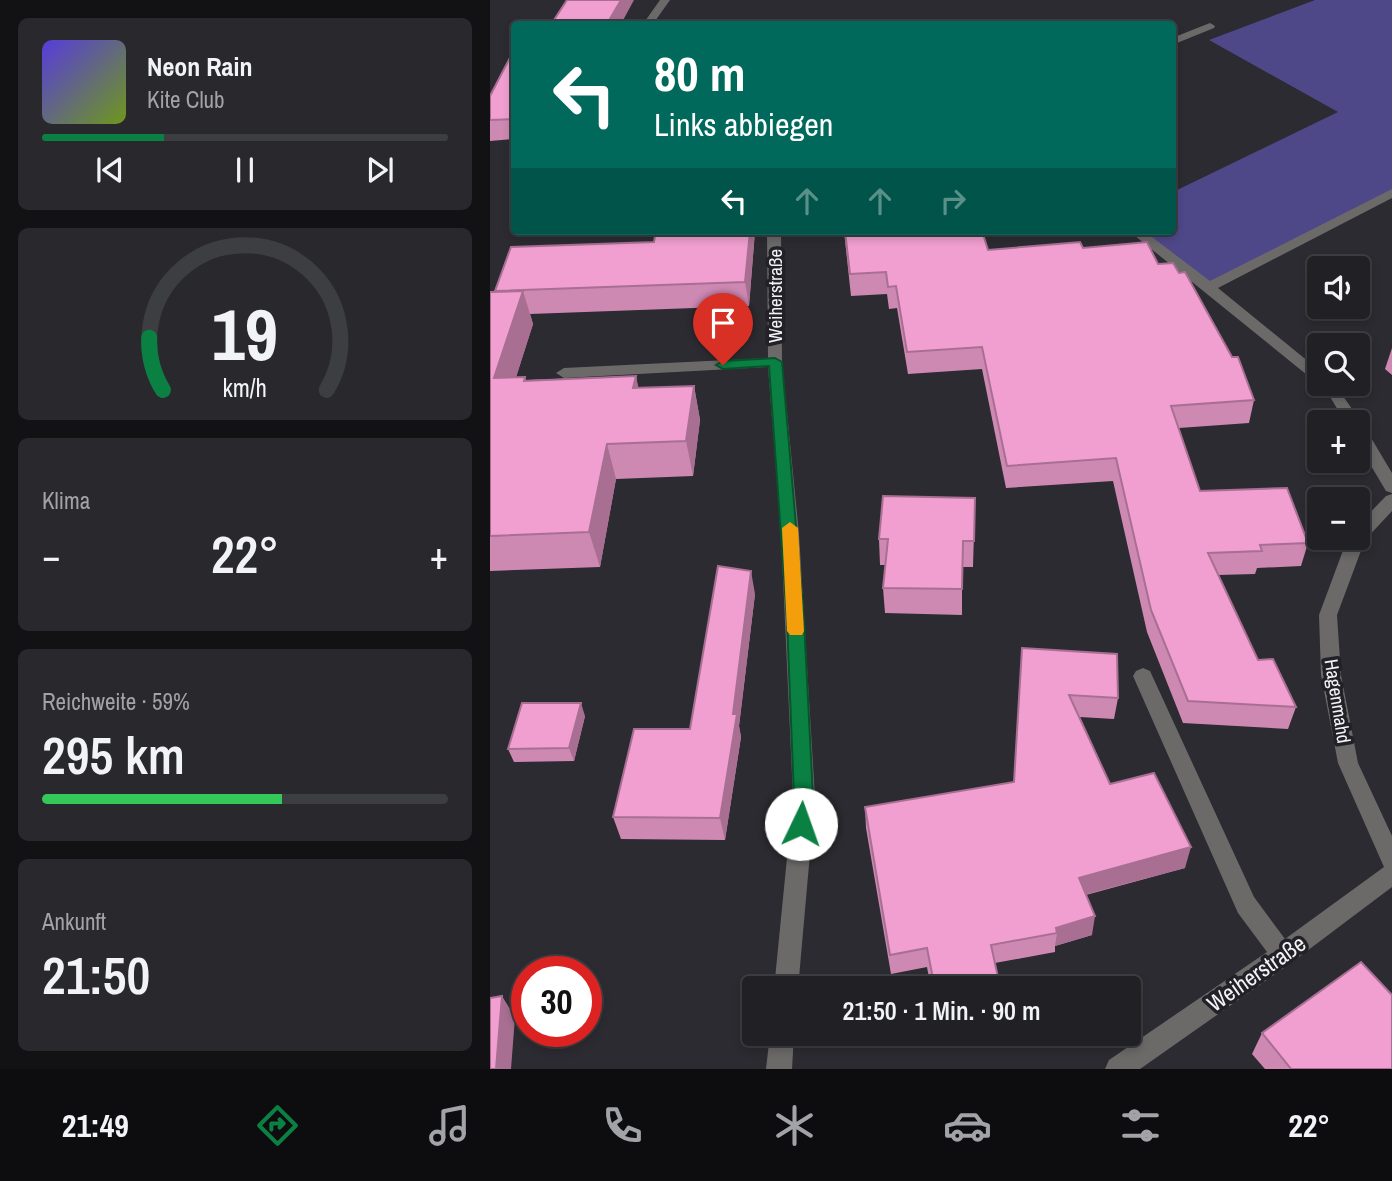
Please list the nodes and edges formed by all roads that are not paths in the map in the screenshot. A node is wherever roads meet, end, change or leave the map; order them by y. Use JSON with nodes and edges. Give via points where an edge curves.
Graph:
{"nodes":[{"id":1,"x":665,"y":0,"type":"edge"},
{"id":2,"x":650,"y":21,"type":"edge"},
{"id":3,"x":1210,"y":26,"type":"dead end"},
{"id":4,"x":1176,"y":40,"type":"edge"},
{"id":5,"x":1392,"y":193,"type":"edge"},
{"id":6,"x":774,"y":235,"type":"edge"},
{"id":7,"x":1141,"y":235,"type":"edge"},
{"id":8,"x":1209,"y":286,"type":"junction"},
{"id":9,"x":775,"y":362,"type":"junction"},
{"id":10,"x":1307,"y":368,"type":"edge"},
{"id":11,"x":564,"y":373,"type":"dead end"},
{"id":12,"x":1370,"y":450,"type":"edge"},
{"id":13,"x":1392,"y":487,"type":"edge"},
{"id":14,"x":1392,"y":500,"type":"edge"},
{"id":15,"x":1370,"y":524,"type":"edge"},
{"id":16,"x":1353,"y":550,"type":"edge"},
{"id":17,"x":1143,"y":676,"type":"dead end"},
{"id":18,"x":1392,"y":860,"type":"edge"},
{"id":19,"x":1392,"y":874,"type":"edge"},
{"id":20,"x":1283,"y":955,"type":"junction"},
{"id":21,"x":787,"y":976,"type":"edge"},
{"id":22,"x":781,"y":1046,"type":"edge"},
{"id":23,"x":779,"y":1069,"type":"edge"},
{"id":24,"x":1118,"y":1069,"type":"edge"}],
"edges":[{"from":1,"to":2,"type":"street"},
{"from":3,"to":4,"type":"street"},
{"from":5,"to":8,"type":"street"},
{"from":6,"to":9,"type":"street","name":"Weiherstraße"},
{"from":7,"to":8,"type":"street"},
{"from":8,"to":10,"type":"street"},
{"from":9,"to":11,"type":"street"},
{"from":9,"to":21,"type":"street","name":"Weiherstraße","via":[[790,534],[804,797]]},
{"from":12,"to":13,"type":"street"},
{"from":14,"to":15,"type":"street","name":"Hagenmahd"},
{"from":16,"to":18,"type":"street","name":"Hagenmahd","via":[[1328,615],[1331,675],[1348,763]]},
{"from":17,"to":20,"type":"street","via":[[1246,905]]},
{"from":19,"to":20,"type":"street","name":"Weiherstraße"},
{"from":20,"to":24,"type":"street","name":"Weiherstraße"},
{"from":22,"to":23,"type":"street"}]}
